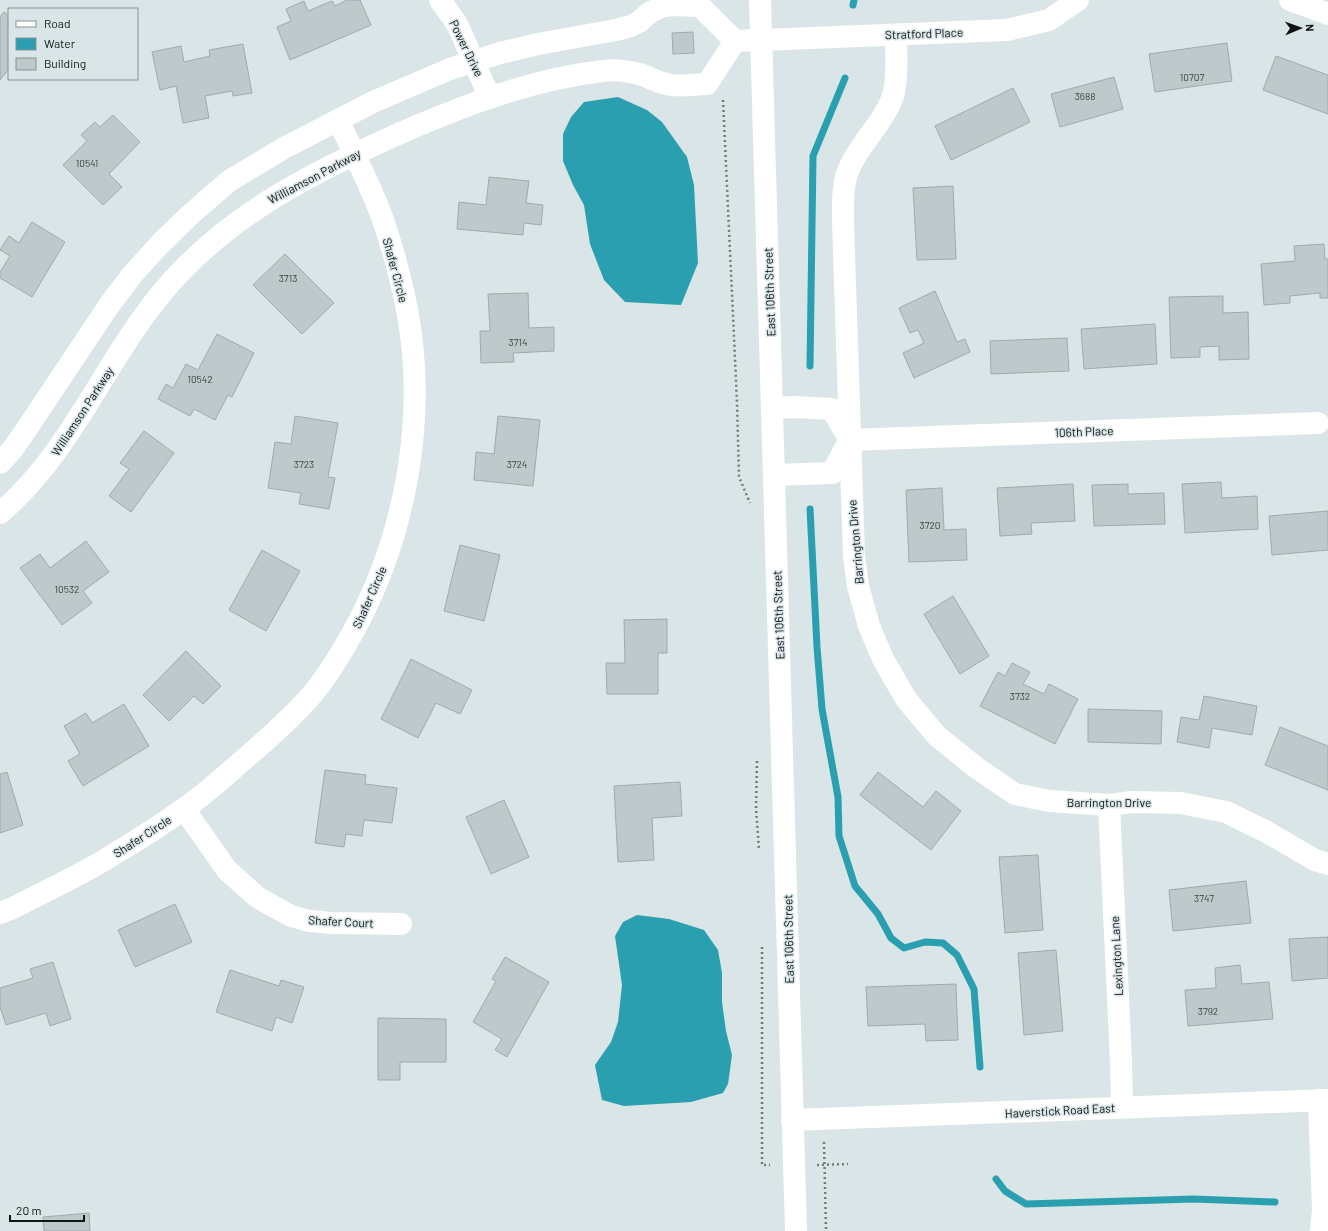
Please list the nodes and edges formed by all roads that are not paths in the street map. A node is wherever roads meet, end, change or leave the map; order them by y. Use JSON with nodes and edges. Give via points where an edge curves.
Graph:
{"nodes":[{"id":1,"x":440,"y":0,"type":"edge"},
{"id":2,"x":760,"y":0,"type":"edge"},
{"id":3,"x":1078,"y":0,"type":"edge"},
{"id":4,"x":1290,"y":0,"type":"edge"},
{"id":5,"x":1328,"y":14,"type":"edge"},
{"id":6,"x":896,"y":35,"type":"junction"},
{"id":7,"x":761,"y":40,"type":"junction"},
{"id":8,"x":735,"y":41,"type":"junction"},
{"id":9,"x":474,"y":61,"type":"junction"},
{"id":10,"x":490,"y":98,"type":"junction"},
{"id":11,"x":338,"y":120,"type":"junction"},
{"id":12,"x":354,"y":154,"type":"junction"},
{"id":13,"x":772,"y":408,"type":"junction"},
{"id":14,"x":1318,"y":423,"type":"dead end"},
{"id":15,"x":849,"y":440,"type":"junction"},
{"id":16,"x":0,"y":463,"type":"edge"},
{"id":17,"x":774,"y":475,"type":"junction"},
{"id":18,"x":0,"y":513,"type":"edge"},
{"id":19,"x":1109,"y":805,"type":"junction"},
{"id":20,"x":184,"y":809,"type":"junction"},
{"id":21,"x":1328,"y":864,"type":"edge"},
{"id":22,"x":0,"y":912,"type":"edge"},
{"id":23,"x":401,"y":924,"type":"dead end"},
{"id":24,"x":1324,"y":1100,"type":"edge"},
{"id":25,"x":1122,"y":1107,"type":"junction"},
{"id":26,"x":792,"y":1120,"type":"junction"},
{"id":27,"x":796,"y":1231,"type":"edge"},
{"id":28,"x":1321,"y":1231,"type":"edge"}],
"edges":[{"from":1,"to":9,"type":"street","name":"Power Drive","via":[[457,24]]},
{"from":2,"to":7,"type":"street","name":"East 106th Street"},
{"from":3,"to":6,"type":"street","name":"Stratford Place","via":[[1049,20],[1007,30]]},
{"from":4,"to":5,"type":"street"},
{"from":6,"to":7,"type":"street","name":"Stratford Place"},
{"from":6,"to":15,"type":"street","name":"Barrington Drive","via":[[897,69],[894,93],[888,108],[854,160],[846,176],[843,194]]},
{"from":7,"to":8,"type":"street"},
{"from":7,"to":13,"type":"street","name":"East 106th Street"},
{"from":8,"to":9,"type":"street","via":[[700,6],[671,6],[661,7],[631,26],[538,44]]},
{"from":8,"to":10,"type":"street","name":"Williamson Parkway","via":[[708,84],[671,86],[622,70],[606,70],[538,84]]},
{"from":9,"to":10,"type":"street","name":"Power Drive"},
{"from":9,"to":11,"type":"street","via":[[373,102]]},
{"from":10,"to":12,"type":"street","name":"Williamson Parkway"},
{"from":11,"to":12,"type":"street","name":"Shafer Circle"},
{"from":11,"to":16,"type":"street","via":[[229,181],[160,244],[110,304],[26,430]]},
{"from":12,"to":18,"type":"street","name":"Williamson Parkway","via":[[274,196],[227,229],[183,270],[139,323],[57,450],[26,489]]},
{"from":12,"to":20,"type":"street","name":"Shafer Circle","via":[[379,210],[394,255],[411,336],[414,375],[413,427],[408,470],[398,518],[378,580],[348,641],[330,670],[310,697],[273,734]]},
{"from":13,"to":15,"type":"street","via":[[832,410]]},
{"from":13,"to":17,"type":"street","name":"East 106th Street"},
{"from":14,"to":15,"type":"street","name":"106th Place"},
{"from":15,"to":17,"type":"street","via":[[832,473]]},
{"from":15,"to":19,"type":"street","name":"Barrington Drive","via":[[854,556],[858,586],[869,626],[883,659],[906,698],[937,736],[978,769],[1015,794],[1049,801]]},
{"from":17,"to":26,"type":"street","name":"East 106th Street"},
{"from":19,"to":21,"type":"street","name":"Barrington Drive","via":[[1132,802],[1181,803],[1226,812],[1315,860]]},
{"from":19,"to":25,"type":"street","name":"Lexington Lane"},
{"from":20,"to":22,"type":"street","name":"Shafer Circle","via":[[105,860],[15,907]]},
{"from":20,"to":23,"type":"street","name":"Shafer Court","via":[[228,870],[257,897],[291,916],[332,924]]},
{"from":24,"to":25,"type":"street","name":"Haverstick Road East"},
{"from":24,"to":28,"type":"street"},
{"from":25,"to":26,"type":"street","name":"Haverstick Road East"},
{"from":26,"to":27,"type":"street","name":"East 106th Street"}]}
